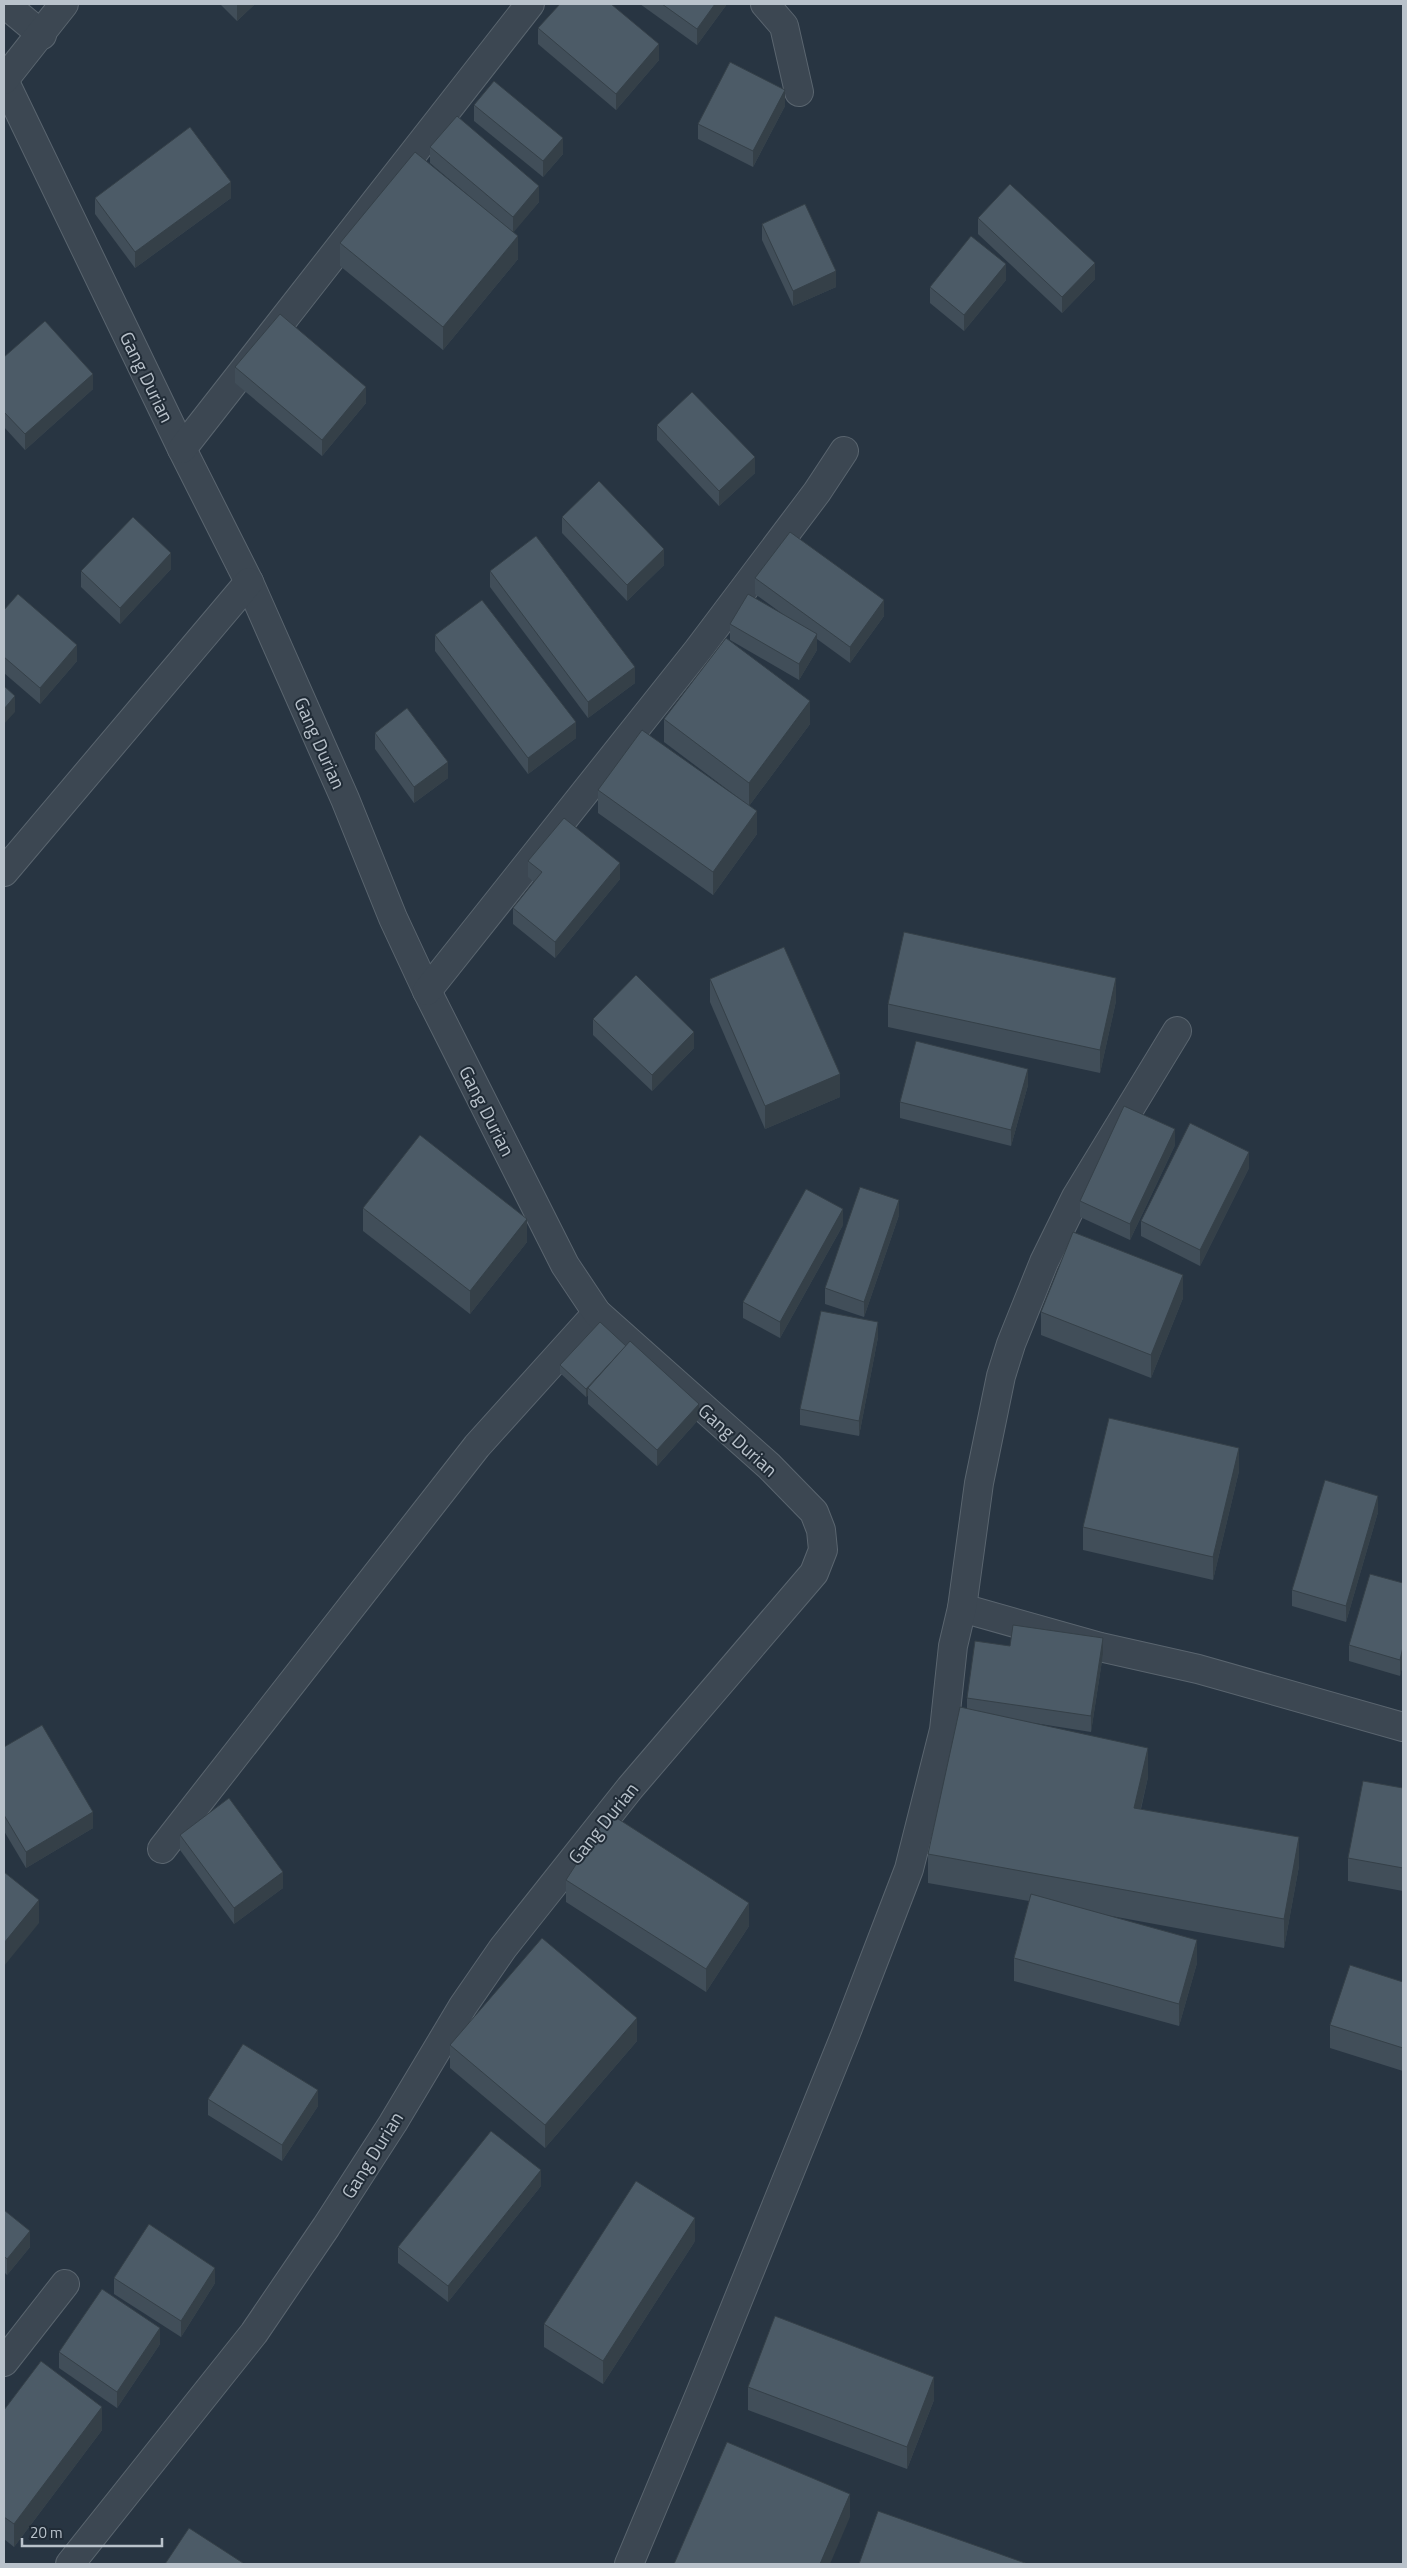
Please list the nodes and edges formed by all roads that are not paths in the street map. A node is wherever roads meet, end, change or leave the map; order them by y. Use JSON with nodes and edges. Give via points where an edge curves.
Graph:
{"nodes":[{"id":1,"x":5,"y":4,"type":"edge"},
{"id":2,"x":64,"y":4,"type":"edge"},
{"id":3,"x":530,"y":4,"type":"edge"},
{"id":4,"x":765,"y":4,"type":"edge"},
{"id":5,"x":42,"y":35,"type":"junction"},
{"id":6,"x":4,"y":80,"type":"edge"},
{"id":7,"x":799,"y":92,"type":"dead end"},
{"id":8,"x":182,"y":449,"type":"junction"},
{"id":9,"x":844,"y":451,"type":"dead end"},
{"id":10,"x":249,"y":582,"type":"junction"},
{"id":11,"x":4,"y":872,"type":"edge"},
{"id":12,"x":427,"y":991,"type":"junction"},
{"id":13,"x":1177,"y":1031,"type":"dead end"},
{"id":14,"x":597,"y":1313,"type":"junction"},
{"id":15,"x":962,"y":1608,"type":"junction"},
{"id":16,"x":1403,"y":1727,"type":"edge"},
{"id":17,"x":162,"y":1849,"type":"dead end"},
{"id":18,"x":65,"y":2284,"type":"dead end"},
{"id":19,"x":4,"y":2362,"type":"edge"},
{"id":20,"x":70,"y":2564,"type":"edge"},
{"id":21,"x":629,"y":2564,"type":"edge"}],
"edges":[{"from":1,"to":5,"type":"street"},
{"from":2,"to":5,"type":"street"},
{"from":3,"to":8,"type":"street"},
{"from":4,"to":7,"type":"street","via":[[784,26]]},
{"from":5,"to":6,"type":"street"},
{"from":6,"to":8,"type":"street","name":"Gang Durian"},
{"from":8,"to":10,"type":"street","name":"Gang Durian"},
{"from":9,"to":12,"type":"street","via":[[698,650]]},
{"from":10,"to":11,"type":"street"},
{"from":10,"to":12,"type":"street","name":"Gang Durian"},
{"from":12,"to":14,"type":"street","name":"Gang Durian","via":[[565,1265]]},
{"from":13,"to":15,"type":"street","via":[[1076,1197],[1044,1262],[1011,1344],[979,1483]]},
{"from":14,"to":17,"type":"street","via":[[477,1446]]},
{"from":14,"to":20,"type":"street","name":"Gang Durian","via":[[769,1466],[814,1512],[821,1530],[823,1550],[814,1573],[630,1788],[503,1948],[337,2211],[254,2333]]},
{"from":15,"to":16,"type":"street","via":[[1100,1647],[1198,1669]]},
{"from":15,"to":21,"type":"street","via":[[953,1646],[944,1730],[909,1869],[846,2033]]},
{"from":18,"to":19,"type":"street"}]}
